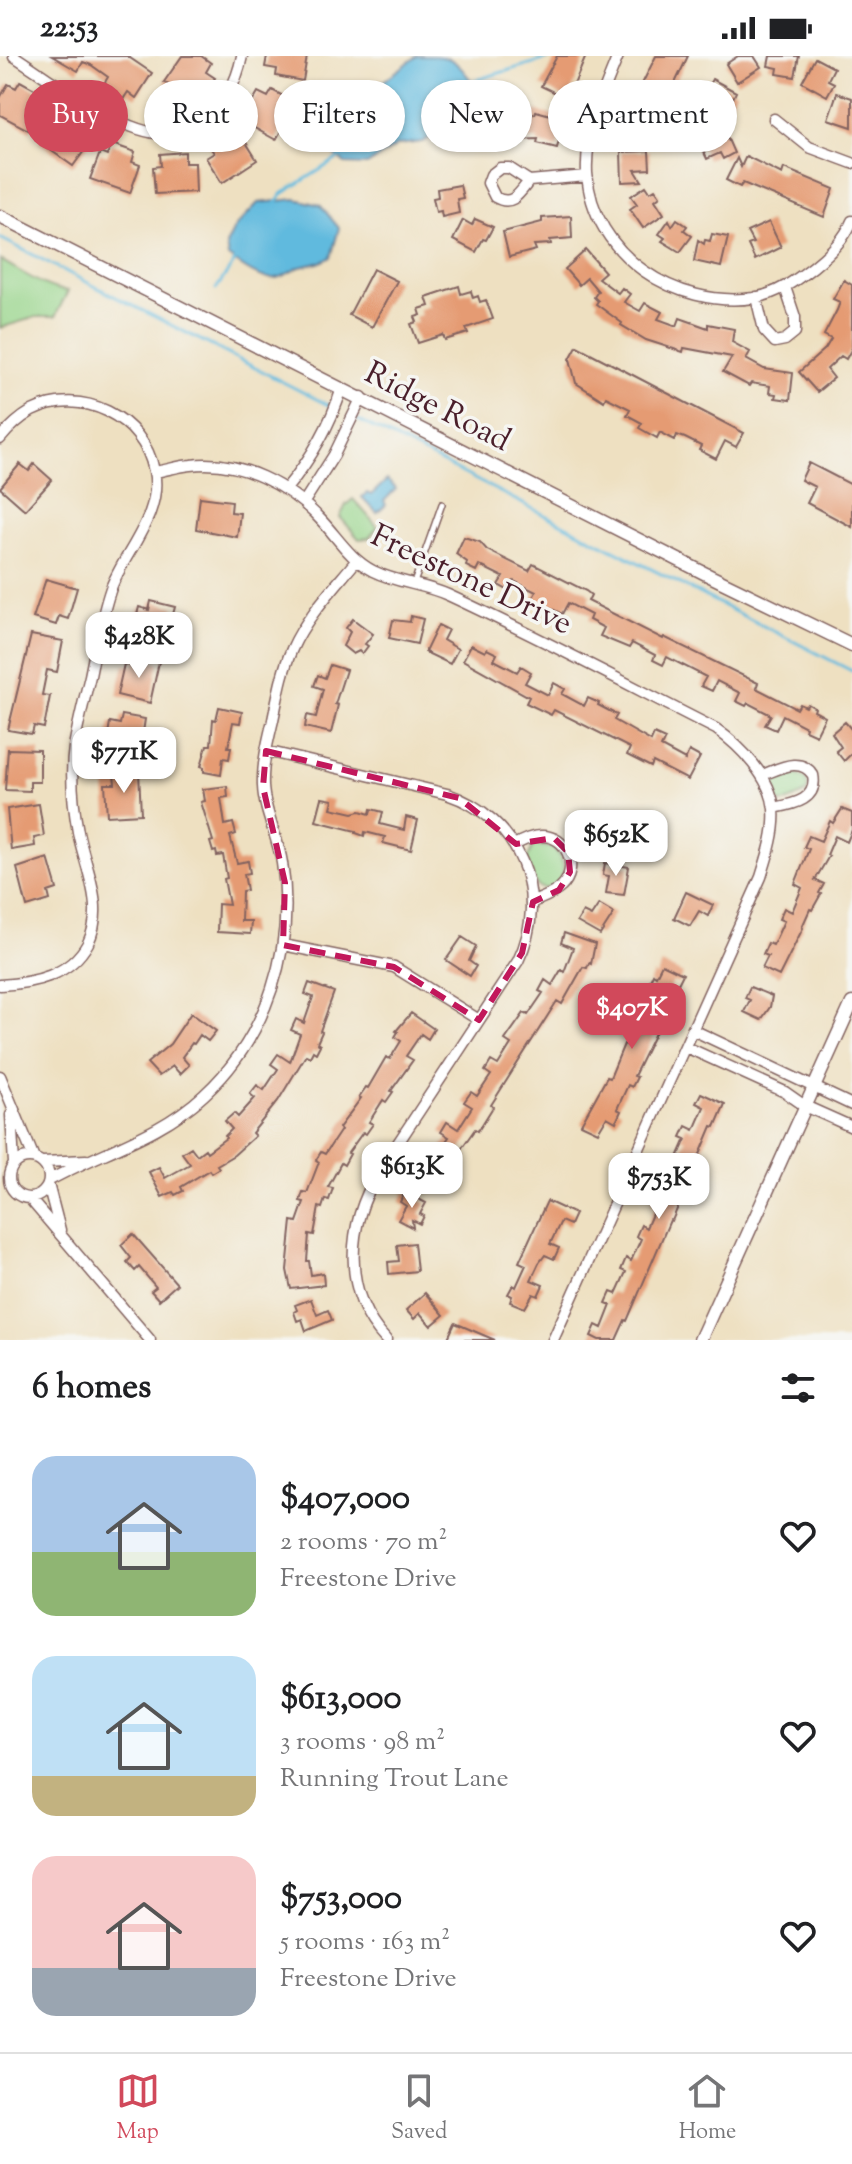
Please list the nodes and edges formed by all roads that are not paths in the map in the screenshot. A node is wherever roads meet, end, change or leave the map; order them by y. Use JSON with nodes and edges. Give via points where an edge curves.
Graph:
{"nodes":[{"id":1,"x":14,"y":56,"type":"edge"},
{"id":2,"x":242,"y":56,"type":"edge"},
{"id":3,"x":618,"y":56,"type":"edge"},
{"id":4,"x":774,"y":119,"type":"dead end"},
{"id":5,"x":852,"y":163,"type":"edge"},
{"id":6,"x":587,"y":176,"type":"junction"},
{"id":7,"x":529,"y":181,"type":"dead end"},
{"id":8,"x":0,"y":216,"type":"edge"},
{"id":9,"x":852,"y":221,"type":"edge"},
{"id":10,"x":785,"y":287,"type":"junction"},
{"id":11,"x":756,"y":297,"type":"junction"},
{"id":12,"x":342,"y":388,"type":"junction"},
{"id":13,"x":362,"y":397,"type":"junction"},
{"id":14,"x":0,"y":439,"type":"edge"},
{"id":15,"x":155,"y":472,"type":"junction"},
{"id":16,"x":286,"y":489,"type":"junction"},
{"id":17,"x":304,"y":502,"type":"junction"},
{"id":18,"x":442,"y":504,"type":"dead end"},
{"id":19,"x":356,"y":561,"type":"junction"},
{"id":20,"x":414,"y":584,"type":"junction"},
{"id":21,"x":852,"y":645,"type":"edge"},
{"id":22,"x":266,"y":751,"type":"junction"},
{"id":23,"x":762,"y":775,"type":"junction"},
{"id":24,"x":774,"y":808,"type":"junction"},
{"id":25,"x":516,"y":844,"type":"junction"},
{"id":26,"x":533,"y":902,"type":"junction"},
{"id":27,"x":283,"y":945,"type":"junction"},
{"id":28,"x":0,"y":985,"type":"edge"},
{"id":29,"x":852,"y":1003,"type":"edge"},
{"id":30,"x":479,"y":1020,"type":"junction"},
{"id":31,"x":693,"y":1030,"type":"junction"},
{"id":32,"x":686,"y":1047,"type":"junction"},
{"id":33,"x":0,"y":1076,"type":"edge"},
{"id":34,"x":813,"y":1088,"type":"junction"},
{"id":35,"x":9,"y":1101,"type":"junction"},
{"id":36,"x":852,"y":1105,"type":"edge"},
{"id":37,"x":805,"y":1106,"type":"junction"},
{"id":38,"x":852,"y":1127,"type":"edge"},
{"id":39,"x":38,"y":1160,"type":"junction"},
{"id":40,"x":92,"y":1160,"type":"junction"},
{"id":41,"x":8,"y":1170,"type":"edge"},
{"id":42,"x":49,"y":1182,"type":"junction"},
{"id":43,"x":0,"y":1191,"type":"edge"},
{"id":44,"x":14,"y":1193,"type":"junction"},
{"id":45,"x":30,"y":1199,"type":"junction"},
{"id":46,"x":60,"y":1232,"type":"junction"},
{"id":47,"x":150,"y":1340,"type":"edge"},
{"id":48,"x":386,"y":1340,"type":"edge"},
{"id":49,"x":553,"y":1340,"type":"edge"},
{"id":50,"x":700,"y":1340,"type":"edge"}],
"edges":[{"from":1,"to":2,"type":"street","via":[[115,120],[135,129],[171,133],[211,113],[228,96]]},
{"from":3,"to":6,"type":"street","via":[[595,115]]},
{"from":4,"to":5,"type":"street","via":[[809,147]]},
{"from":6,"to":7,"type":"street"},
{"from":6,"to":11,"type":"street","via":[[605,232],[629,263],[664,283],[705,296]]},
{"from":8,"to":12,"type":"street","name":"Ridge Road"},
{"from":9,"to":10,"type":"street","via":[[827,256]]},
{"from":10,"to":11,"type":"street"},
{"from":10,"to":11,"type":"street","via":[[795,332],[785,340],[775,342],[764,330]]},
{"from":12,"to":13,"type":"street","name":"Ridge Road"},
{"from":12,"to":16,"type":"street","via":[[312,454]]},
{"from":13,"to":17,"type":"street"},
{"from":13,"to":21,"type":"street","name":"Ridge Road"},
{"from":14,"to":15,"type":"street","via":[[32,411],[55,403],[80,403],[118,416],[133,429]]},
{"from":15,"to":16,"type":"street","name":"Freestone Drive","via":[[220,466]]},
{"from":15,"to":28,"type":"street","via":[[149,515],[120,568],[103,617],[74,747],[77,828],[94,888],[94,928],[72,963],[56,974]]},
{"from":16,"to":17,"type":"street","name":"Freestone Drive"},
{"from":17,"to":19,"type":"street","name":"Freestone Drive"},
{"from":18,"to":20,"type":"lane"},
{"from":19,"to":20,"type":"street","name":"Freestone Drive"},
{"from":19,"to":22,"type":"street","via":[[293,646]]},
{"from":20,"to":23,"type":"street","name":"Freestone Drive","via":[[453,597],[716,729]]},
{"from":22,"to":25,"type":"street","via":[[459,798],[494,820]]},
{"from":22,"to":27,"type":"street","via":[[263,787],[285,883]]},
{"from":23,"to":24,"type":"street","name":"Freestone Drive"},
{"from":23,"to":24,"type":"street","via":[[793,764],[813,775],[814,786],[805,800]]},
{"from":24,"to":31,"type":"street","name":"Freestone Drive","via":[[771,846],[761,877]]},
{"from":25,"to":26,"type":"street"},
{"from":25,"to":26,"type":"street","via":[[549,836],[570,858],[565,884]]},
{"from":26,"to":30,"type":"street","via":[[522,953]]},
{"from":27,"to":30,"type":"street","via":[[394,967]]},
{"from":27,"to":40,"type":"street","via":[[263,1011],[214,1086],[169,1123]]},
{"from":29,"to":34,"type":"street"},
{"from":30,"to":48,"type":"street","via":[[360,1208],[355,1270],[367,1310]]},
{"from":31,"to":32,"type":"street","name":"Freestone Drive"},
{"from":31,"to":34,"type":"street"},
{"from":32,"to":37,"type":"street"},
{"from":32,"to":49,"type":"street","name":"Freestone Drive"},
{"from":33,"to":35,"type":"street"},
{"from":34,"to":36,"type":"street"},
{"from":34,"to":37,"type":"street"},
{"from":35,"to":39,"type":"street"},
{"from":35,"to":41,"type":"street"},
{"from":37,"to":38,"type":"street"},
{"from":37,"to":50,"type":"street"},
{"from":39,"to":40,"type":"street"},
{"from":39,"to":41,"type":"street","via":[[27,1157]]},
{"from":39,"to":42,"type":"street","via":[[49,1172]]},
{"from":40,"to":42,"type":"street"},
{"from":41,"to":44,"type":"street"},
{"from":42,"to":45,"type":"street"},
{"from":42,"to":46,"type":"street"},
{"from":43,"to":44,"type":"street"},
{"from":44,"to":45,"type":"street"},
{"from":45,"to":46,"type":"street"},
{"from":46,"to":47,"type":"street"}]}
